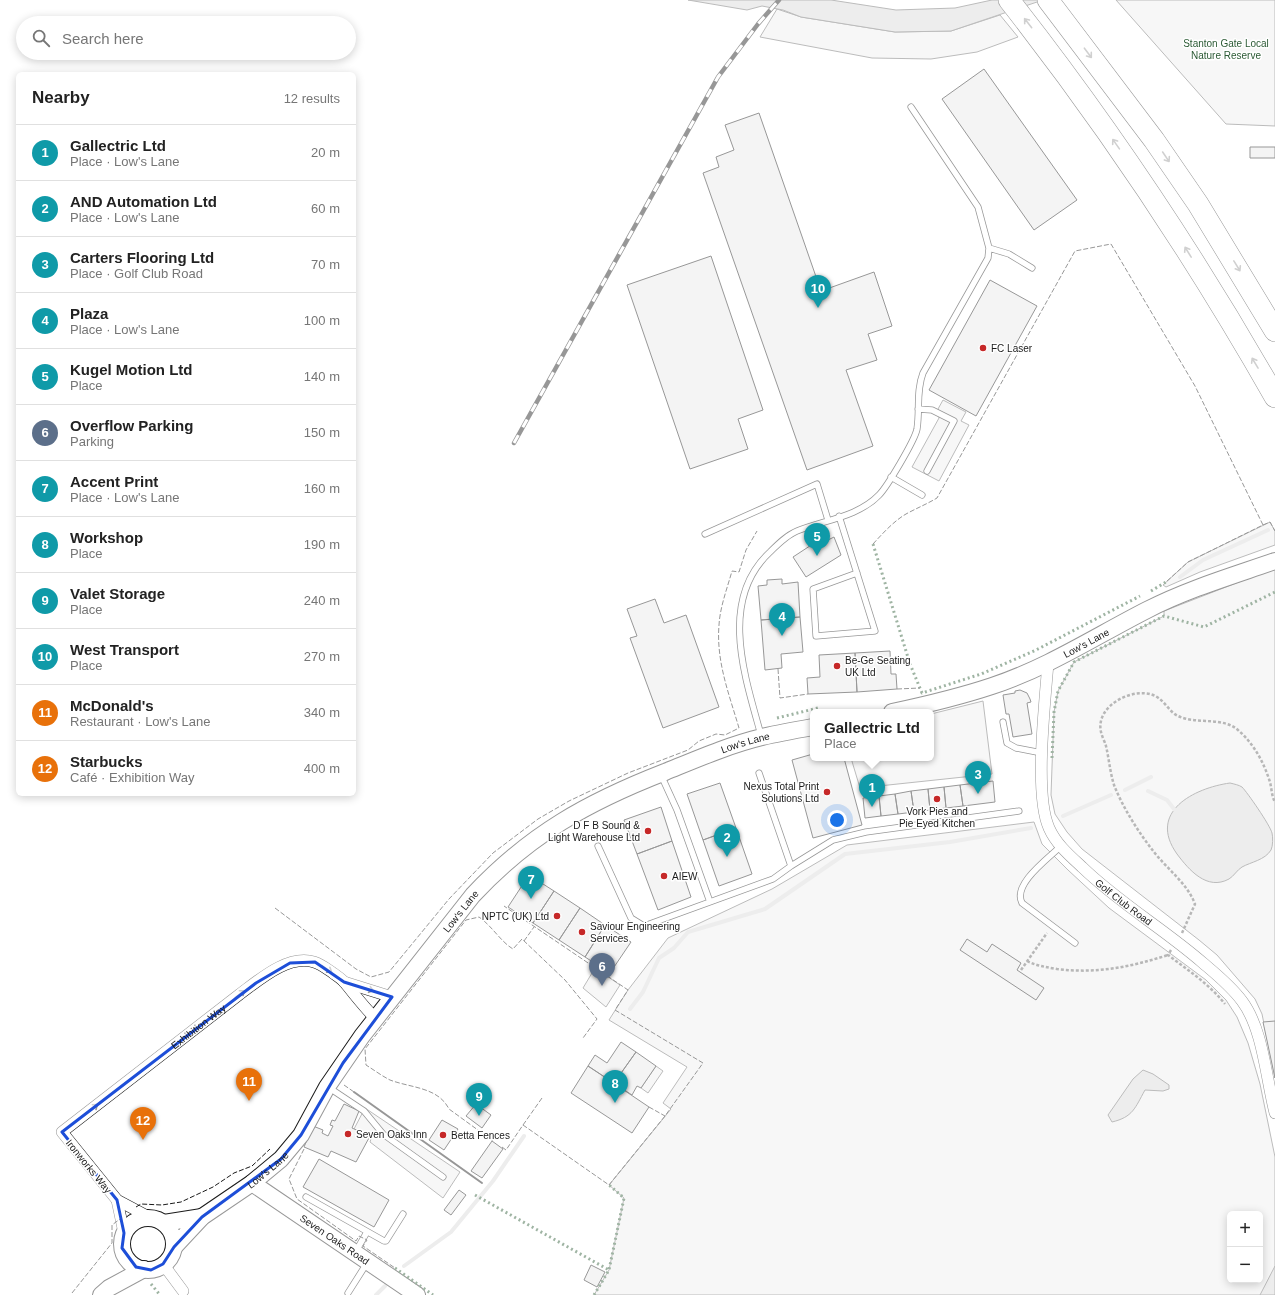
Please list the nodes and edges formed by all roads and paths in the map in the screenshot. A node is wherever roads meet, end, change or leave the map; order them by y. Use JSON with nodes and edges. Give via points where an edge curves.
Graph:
{"nodes":[{"id":1,"x":1009,"y":0,"type":"edge"},
{"id":2,"x":1048,"y":0,"type":"edge"},
{"id":3,"x":911,"y":107,"type":"dead end"},
{"id":4,"x":989,"y":248,"type":"junction"},
{"id":5,"x":1032,"y":268,"type":"dead end"},
{"id":6,"x":1275,"y":331,"type":"edge"},
{"id":7,"x":1275,"y":397,"type":"edge"},
{"id":8,"x":918,"y":409,"type":"junction"},
{"id":9,"x":927,"y":471,"type":"dead end"},
{"id":10,"x":890,"y":477,"type":"junction"},
{"id":11,"x":922,"y":495,"type":"dead end"},
{"id":12,"x":839,"y":516,"type":"junction"},
{"id":13,"x":828,"y":520,"type":"junction"},
{"id":14,"x":705,"y":534,"type":"dead end"},
{"id":15,"x":1275,"y":561,"type":"edge"},
{"id":16,"x":856,"y":573,"type":"junction"},
{"id":17,"x":1048,"y":663,"type":"junction"},
{"id":18,"x":906,"y":709,"type":"edge"},
{"id":19,"x":1003,"y":722,"type":"dead end"},
{"id":20,"x":810,"y":728,"type":"edge"},
{"id":21,"x":761,"y":737,"type":"junction"},
{"id":22,"x":1043,"y":753,"type":"junction"},
{"id":23,"x":660,"y":773,"type":"junction"},
{"id":24,"x":759,"y":774,"type":"dead end"},
{"id":25,"x":1275,"y":802,"type":"edge"},
{"id":26,"x":1019,"y":811,"type":"dead end"},
{"id":27,"x":598,"y":846,"type":"dead end"},
{"id":28,"x":1061,"y":846,"type":"junction"},
{"id":29,"x":791,"y":866,"type":"junction"},
{"id":30,"x":710,"y":902,"type":"junction"},
{"id":31,"x":1052,"y":926,"type":"junction"},
{"id":32,"x":1178,"y":942,"type":"junction"},
{"id":33,"x":1075,"y":943,"type":"dead end"},
{"id":34,"x":1168,"y":955,"type":"junction"},
{"id":35,"x":1027,"y":961,"type":"junction"},
{"id":36,"x":1022,"y":970,"type":"dead end"},
{"id":37,"x":344,"y":982,"type":"junction"},
{"id":38,"x":392,"y":997,"type":"junction"},
{"id":39,"x":1225,"y":1004,"type":"dead end"},
{"id":40,"x":375,"y":1018,"type":"junction"},
{"id":41,"x":327,"y":1087,"type":"junction"},
{"id":42,"x":1275,"y":1113,"type":"edge"},
{"id":43,"x":62,"y":1132,"type":"joint"},
{"id":44,"x":443,"y":1177,"type":"dead end"},
{"id":45,"x":252,"y":1183,"type":"junction"},
{"id":46,"x":306,"y":1197,"type":"dead end"},
{"id":47,"x":117,"y":1200,"type":"junction"},
{"id":48,"x":403,"y":1214,"type":"dead end"},
{"id":49,"x":202,"y":1217,"type":"junction"},
{"id":50,"x":157,"y":1220,"type":"junction"},
{"id":51,"x":367,"y":1232,"type":"junction"},
{"id":52,"x":124,"y":1233,"type":"junction"},
{"id":53,"x":174,"y":1247,"type":"junction"},
{"id":54,"x":124,"y":1255,"type":"junction"},
{"id":55,"x":361,"y":1257,"type":"junction"},
{"id":56,"x":164,"y":1264,"type":"junction"},
{"id":57,"x":144,"y":1269,"type":"junction"},
{"id":58,"x":105,"y":1291,"type":"edge"},
{"id":59,"x":183,"y":1291,"type":"dead end"},
{"id":60,"x":348,"y":1293,"type":"dead end"},
{"id":61,"x":413,"y":1294,"type":"edge"}],
"edges":[{"from":7,"to":1,"type":"highway","one_way":true,"via":[[1173,227],[1130,163]]},
{"from":2,"to":6,"type":"highway","one_way":true,"via":[[1154,140]]},
{"from":3,"to":4,"type":"lane","via":[[978,207]]},
{"from":4,"to":5,"type":"lane","via":[[1010,254]]},
{"from":4,"to":8,"type":"lane","via":[[988,258],[923,373],[918,388]]},
{"from":8,"to":9,"type":"lane","via":[[932,410],[954,421]]},
{"from":8,"to":10,"type":"lane","via":[[915,437]]},
{"from":10,"to":11,"type":"lane"},
{"from":10,"to":12,"type":"lane","via":[[880,494],[872,501],[860,510]]},
{"from":12,"to":13,"type":"lane"},
{"from":12,"to":16,"type":"lane"},
{"from":13,"to":14,"type":"lane","via":[[817,484]]},
{"from":13,"to":21,"type":"lane","via":[[795,532],[782,541],[756,568],[745,593],[740,612],[740,650]]},
{"from":15,"to":17,"type":"street","name":"Low's Lane","via":[[1188,592],[1149,609]]},
{"from":16,"to":16,"type":"lane","via":[[875,631],[816,636],[813,589]]},
{"from":17,"to":18,"type":"street","name":"Low's Lane","via":[[992,686]]},
{"from":17,"to":22,"type":"street","name":"Golf Club Road"},
{"from":19,"to":22,"type":"lane","via":[[1006,743],[1016,748]]},
{"from":20,"to":21,"type":"street","name":"Low's Lane"},
{"from":21,"to":23,"type":"street","name":"Low's Lane"},
{"from":22,"to":28,"type":"street","name":"Golf Club Road","via":[[1042,804],[1048,827]]},
{"from":23,"to":30,"type":"lane","via":[[677,810]]},
{"from":23,"to":38,"type":"street","name":"Low's Lane","via":[[564,818],[527,844],[488,878]]},
{"from":24,"to":29,"type":"lane"},
{"from":25,"to":32,"type":"path","via":[[1269,779],[1253,745],[1230,724],[1177,716],[1166,703],[1154,695],[1143,692],[1128,696],[1105,711],[1101,718],[1101,731],[1115,786],[1135,826],[1154,852],[1190,892],[1195,904]]},
{"from":26,"to":29,"type":"lane","via":[[866,832],[833,840]]},
{"from":27,"to":30,"type":"lane","via":[[631,918],[644,926]]},
{"from":28,"to":31,"type":"lane","via":[[1025,882],[1019,897],[1022,903]]},
{"from":28,"to":32,"type":"street","name":"Golf Club Road","via":[[1099,883]]},
{"from":29,"to":30,"type":"lane","via":[[773,879]]},
{"from":31,"to":33,"type":"lane"},
{"from":31,"to":35,"type":"path"},
{"from":32,"to":34,"type":"path"},
{"from":32,"to":42,"type":"street","name":"Golf Club Road","via":[[1221,978],[1241,1000],[1252,1018]]},
{"from":34,"to":35,"type":"path","via":[[1098,972],[1036,966]]},
{"from":34,"to":39,"type":"path","via":[[1204,982]]},
{"from":35,"to":36,"type":"path"},
{"from":37,"to":38,"type":"street","name":"Exhibition Way","one_way":true},
{"from":37,"to":40,"type":"street","name":"Exhibition Way"},
{"from":43,"to":37,"type":"street","name":"Exhibition Way","one_way":true,"via":[[240,994],[282,967],[299,961],[315,962],[325,966]]},
{"from":38,"to":40,"type":"street","name":"Low's Lane"},
{"from":40,"to":41,"type":"street","name":"Low's Lane"},
{"from":41,"to":44,"type":"lane","via":[[364,1111],[383,1134]]},
{"from":41,"to":45,"type":"street","name":"Low's Lane","via":[[301,1135],[281,1159]]},
{"from":43,"to":47,"type":"street","name":"Ironworks Way"},
{"from":45,"to":49,"type":"street","name":"Low's Lane"},
{"from":45,"to":55,"type":"street","name":"Seven Oaks Road"},
{"from":46,"to":51,"type":"lane"},
{"from":47,"to":50,"type":"street","name":"Ironworks Way"},
{"from":47,"to":52,"type":"street","name":"Ironworks Way"},
{"from":48,"to":51,"type":"lane","via":[[386,1241]]},
{"from":49,"to":50,"type":"street","name":"Low's Lane"},
{"from":49,"to":53,"type":"street","name":"Low's Lane"},
{"from":50,"to":52,"type":"street","name":"Low's Lane","via":[[134,1222]]},
{"from":50,"to":53,"type":"street","via":[[172,1234]]},
{"from":51,"to":55,"type":"lane"},
{"from":52,"to":54,"type":"street"},
{"from":53,"to":56,"type":"street","name":"Low's Lane"},
{"from":54,"to":57,"type":"street","via":[[136,1267]]},
{"from":54,"to":58,"type":"street"},
{"from":55,"to":60,"type":"lane"},
{"from":55,"to":61,"type":"street","name":"Seven Oaks Road"},
{"from":56,"to":57,"type":"street","via":[[158,1268]]},
{"from":56,"to":59,"type":"street"},
{"from":57,"to":58,"type":"street"}]}
